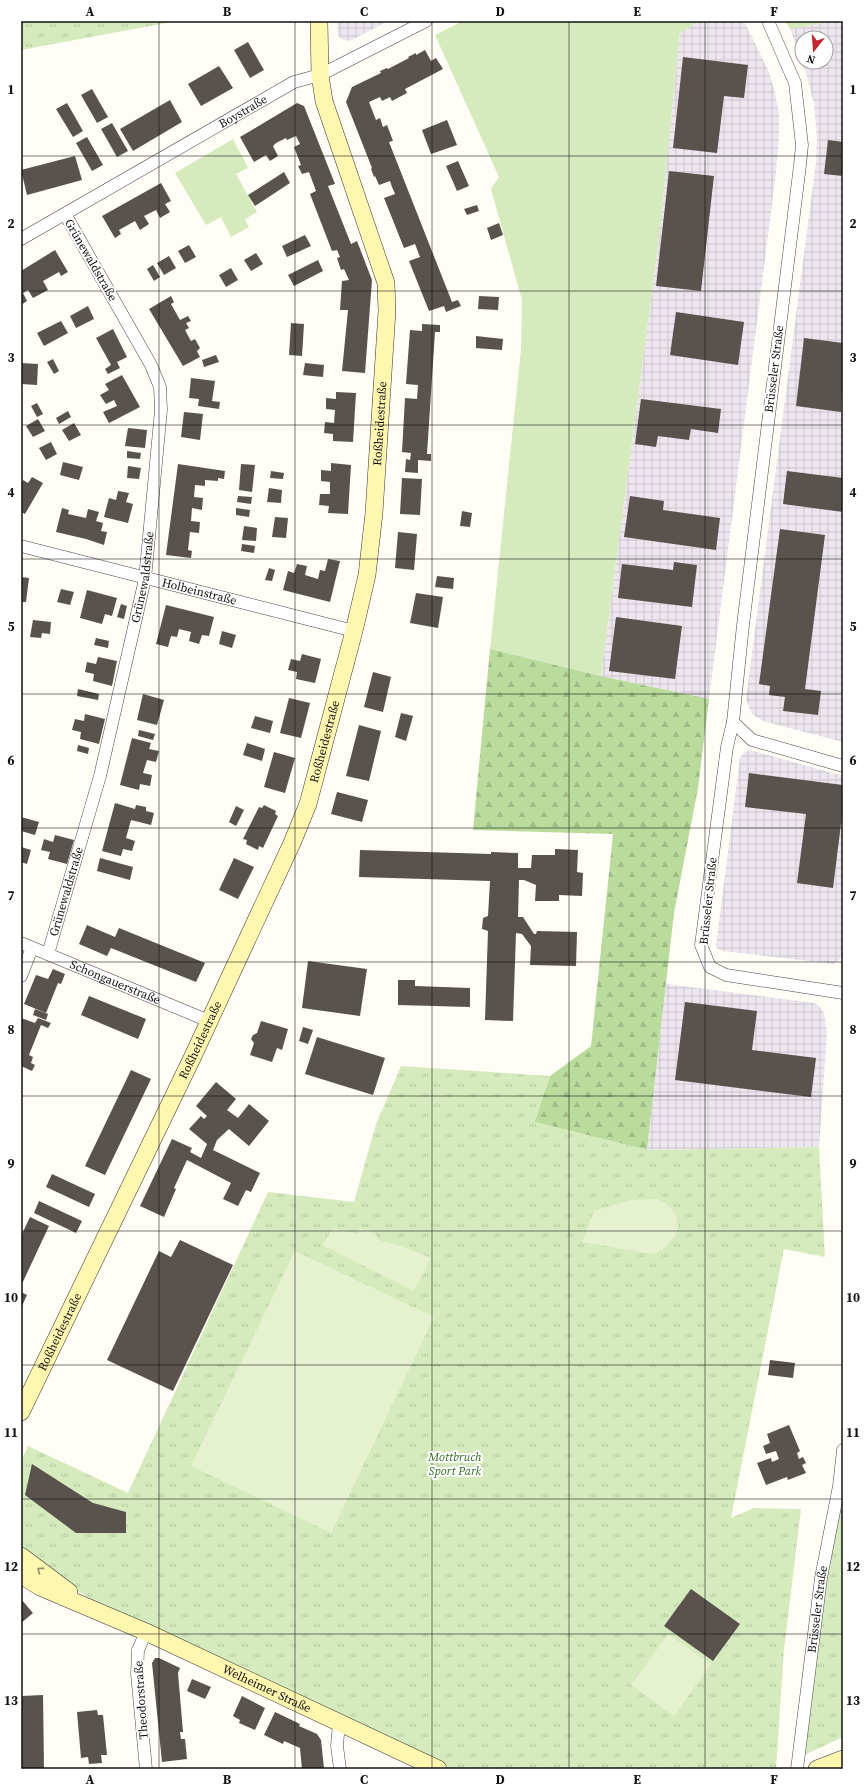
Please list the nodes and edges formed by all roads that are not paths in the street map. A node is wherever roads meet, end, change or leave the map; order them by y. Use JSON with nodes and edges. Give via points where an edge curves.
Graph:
{"nodes":[{"id":1,"x":319,"y":21,"type":"edge"},
{"id":2,"x":426,"y":21,"type":"edge"},
{"id":3,"x":768,"y":21,"type":"edge"},
{"id":4,"x":320,"y":75,"type":"junction"},
{"id":5,"x":65,"y":214,"type":"junction"},
{"id":6,"x":21,"y":239,"type":"edge"},
{"id":7,"x":21,"y":546,"type":"edge"},
{"id":8,"x":145,"y":579,"type":"junction"},
{"id":9,"x":354,"y":632,"type":"junction"},
{"id":10,"x":733,"y":722,"type":"junction"},
{"id":11,"x":843,"y":766,"type":"edge"},
{"id":12,"x":27,"y":945,"type":"edge"},
{"id":13,"x":48,"y":954,"type":"junction"},
{"id":14,"x":21,"y":976,"type":"edge"},
{"id":15,"x":843,"y":993,"type":"edge"},
{"id":16,"x":209,"y":1021,"type":"junction"},
{"id":17,"x":21,"y":1412,"type":"edge"},
{"id":18,"x":843,"y":1450,"type":"edge"},
{"id":19,"x":21,"y":1556,"type":"edge"},
{"id":20,"x":21,"y":1575,"type":"edge"},
{"id":21,"x":94,"y":1610,"type":"junction"},
{"id":22,"x":146,"y":1632,"type":"junction"},
{"id":23,"x":339,"y":1723,"type":"junction"},
{"id":24,"x":843,"y":1759,"type":"edge"},
{"id":25,"x":146,"y":1769,"type":"edge"},
{"id":26,"x":340,"y":1769,"type":"edge"},
{"id":27,"x":438,"y":1769,"type":"edge"},
{"id":28,"x":796,"y":1769,"type":"edge"},
{"id":29,"x":817,"y":1769,"type":"edge"}],
"edges":[{"from":1,"to":4,"type":"street","name":"Roßheidestraße"},
{"from":2,"to":4,"type":"street","name":"Boystraße"},
{"from":3,"to":10,"type":"street","name":"Brüsseler Straße","via":[[795,83],[802,145]]},
{"from":4,"to":5,"type":"street","name":"Boystraße","via":[[294,82]]},
{"from":4,"to":9,"type":"street","name":"Roßheidestraße","via":[[324,101],[336,141],[370,231],[386,283],[387,311],[374,513],[367,575]]},
{"from":5,"to":6,"type":"street","name":"Boystraße"},
{"from":5,"to":8,"type":"street","name":"Grünewaldstraße","via":[[152,365],[160,387],[161,410]]},
{"from":7,"to":8,"type":"street","name":"Holbeinstraße"},
{"from":8,"to":9,"type":"street","name":"Holbeinstraße"},
{"from":8,"to":13,"type":"street","name":"Grünewaldstraße","via":[[100,776]]},
{"from":9,"to":16,"type":"street","name":"Roßheidestraße","via":[[308,804]]},
{"from":10,"to":11,"type":"street","via":[[752,740]]},
{"from":10,"to":15,"type":"street","name":"Brüsseler Straße","via":[[727,747],[701,946],[710,967],[726,975]]},
{"from":12,"to":13,"type":"street","name":"Schongauerstraße"},
{"from":12,"to":14,"type":"street"},
{"from":13,"to":16,"type":"street","name":"Schongauerstraße"},
{"from":16,"to":17,"type":"street","name":"Roßheidestraße"},
{"from":18,"to":28,"type":"street","name":"Brüsseler Straße","via":[[839,1486],[821,1578]]},
{"from":21,"to":19,"type":"street","name":"Welheimer Straße","one_way":true},
{"from":20,"to":21,"type":"street","name":"Welheimer Straße","via":[[40,1587]]},
{"from":21,"to":22,"type":"street","name":"Welheimer Straße"},
{"from":22,"to":23,"type":"street","name":"Welheimer Straße"},
{"from":22,"to":25,"type":"street","name":"Theodorstraße","via":[[138,1650],[137,1674]]},
{"from":23,"to":26,"type":"street","via":[[337,1746]]},
{"from":23,"to":27,"type":"street","name":"Welheimer Straße"},
{"from":24,"to":29,"type":"street"}]}
